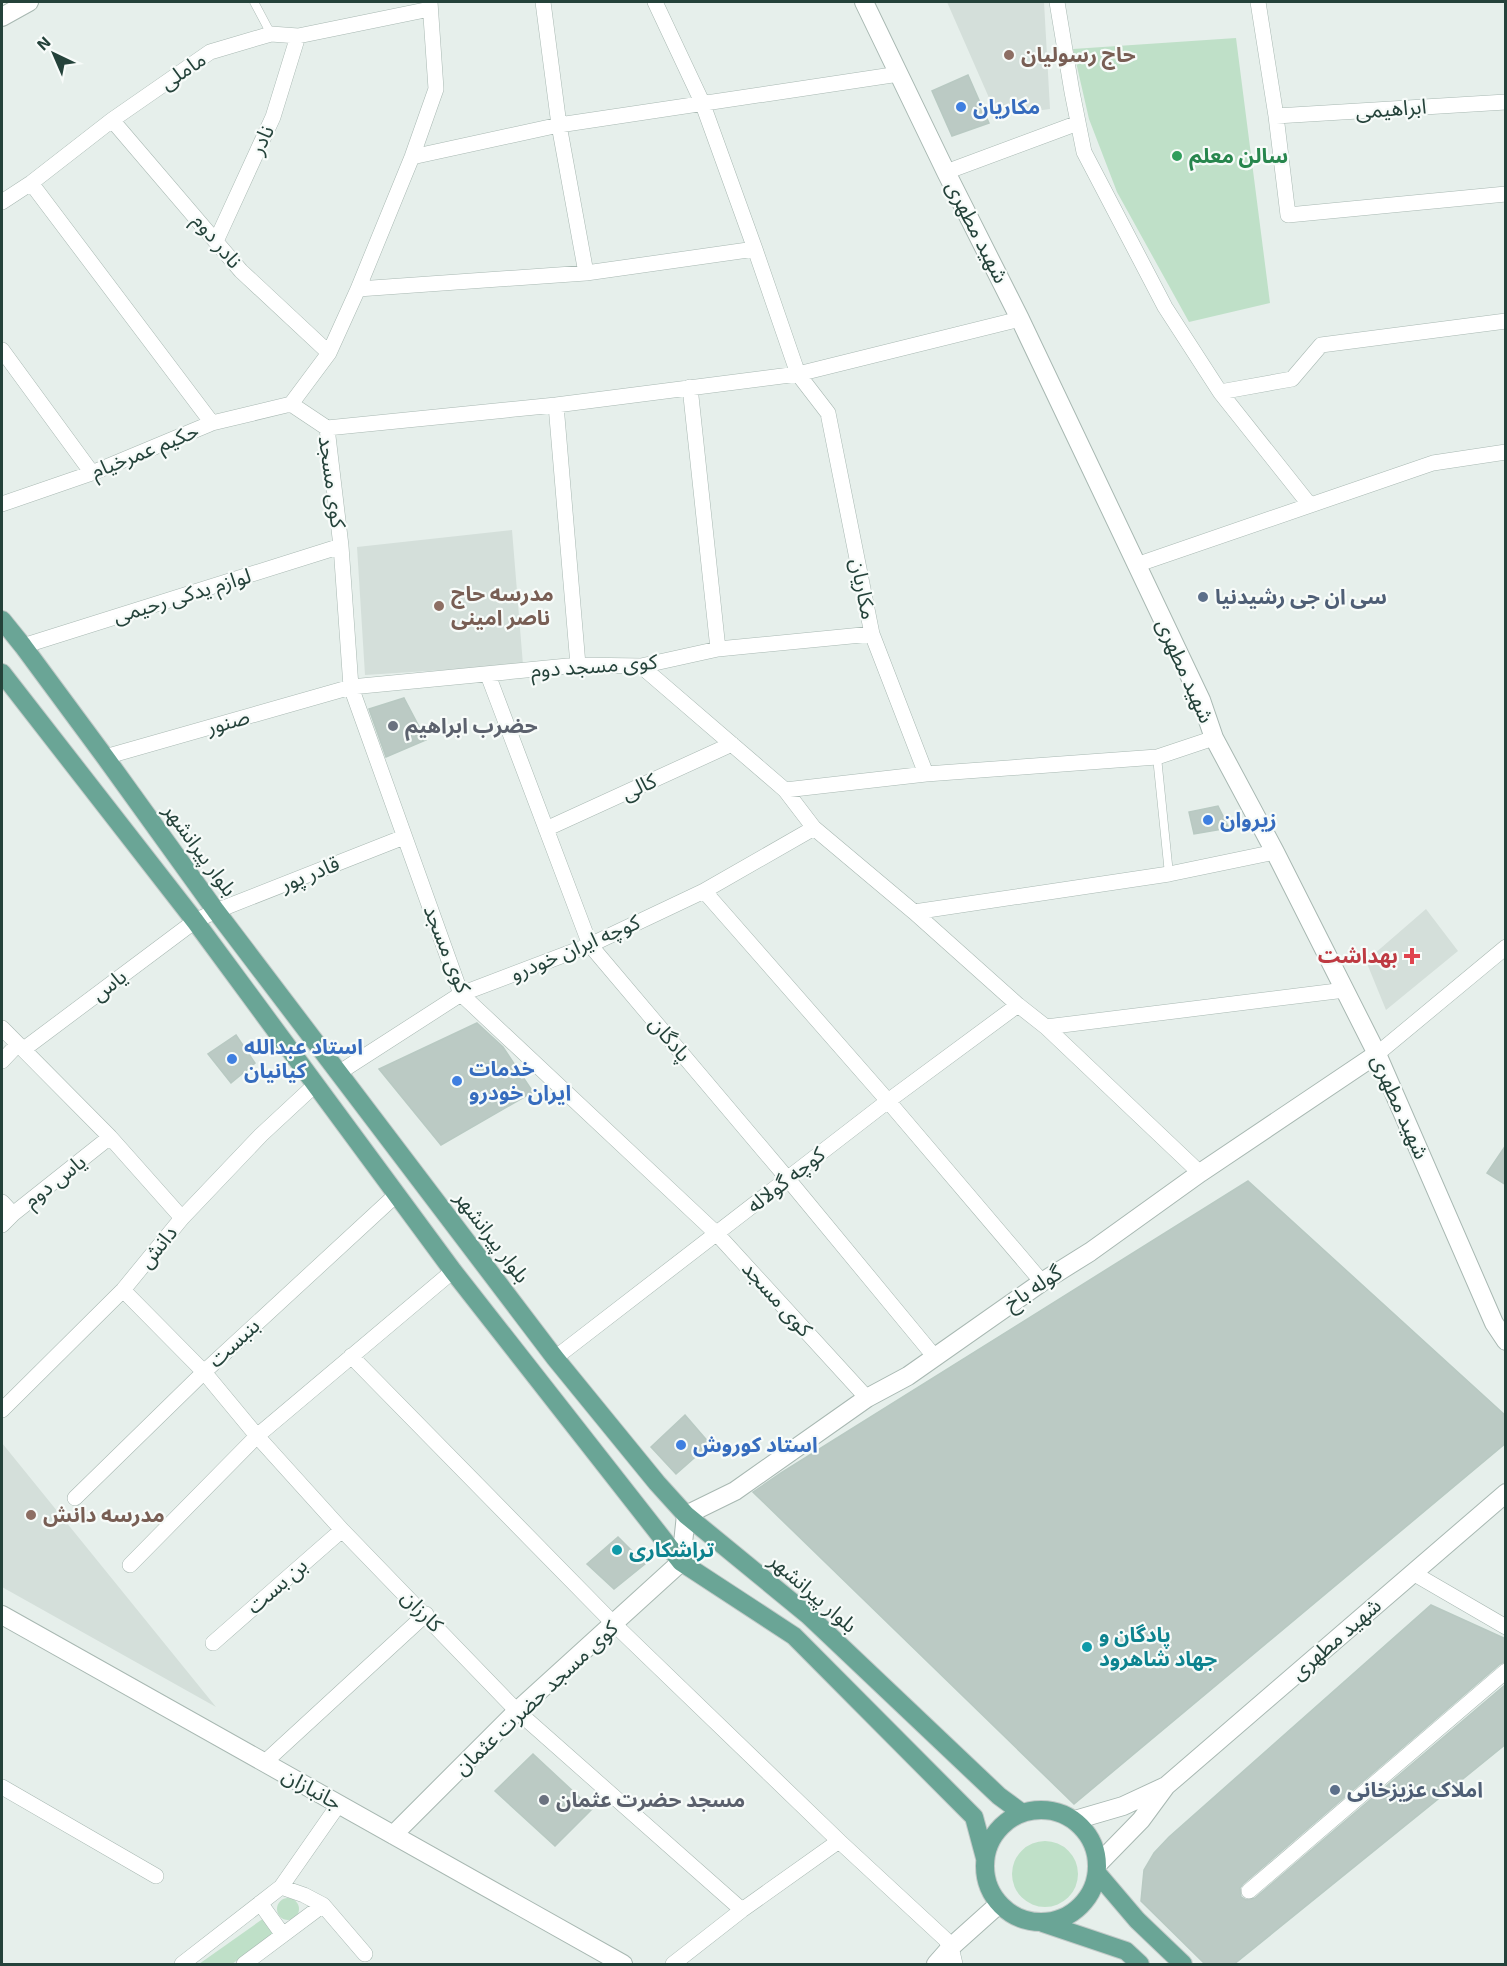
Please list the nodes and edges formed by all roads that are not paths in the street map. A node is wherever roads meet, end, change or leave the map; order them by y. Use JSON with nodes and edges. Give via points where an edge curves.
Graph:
{"nodes":[{"id":1,"x":29,"y":2,"type":"edge"},
{"id":2,"x":254,"y":2,"type":"edge"},
{"id":3,"x":543,"y":2,"type":"edge"},
{"id":4,"x":655,"y":2,"type":"edge"},
{"id":5,"x":864,"y":2,"type":"edge"},
{"id":6,"x":1057,"y":2,"type":"edge"},
{"id":7,"x":1258,"y":2,"type":"edge"},
{"id":8,"x":430,"y":5,"type":"edge"},
{"id":9,"x":2,"y":17,"type":"edge"},
{"id":10,"x":271,"y":34,"type":"junction"},
{"id":11,"x":298,"y":36,"type":"junction"},
{"id":12,"x":899,"y":74,"type":"junction"},
{"id":13,"x":702,"y":102,"type":"junction"},
{"id":14,"x":1506,"y":102,"type":"edge"},
{"id":15,"x":1276,"y":116,"type":"junction"},
{"id":16,"x":112,"y":120,"type":"junction"},
{"id":17,"x":1078,"y":123,"type":"junction"},
{"id":18,"x":559,"y":125,"type":"junction"},
{"id":19,"x":412,"y":157,"type":"junction"},
{"id":20,"x":946,"y":171,"type":"junction"},
{"id":21,"x":31,"y":183,"type":"junction"},
{"id":22,"x":1506,"y":194,"type":"edge"},
{"id":23,"x":2,"y":202,"type":"edge"},
{"id":24,"x":217,"y":239,"type":"junction"},
{"id":25,"x":755,"y":249,"type":"junction"},
{"id":26,"x":586,"y":273,"type":"junction"},
{"id":27,"x":358,"y":289,"type":"junction"},
{"id":28,"x":1020,"y":319,"type":"junction"},
{"id":29,"x":1506,"y":321,"type":"edge"},
{"id":30,"x":2,"y":350,"type":"edge"},
{"id":31,"x":329,"y":353,"type":"junction"},
{"id":32,"x":798,"y":374,"type":"junction"},
{"id":33,"x":690,"y":387,"type":"junction"},
{"id":34,"x":1220,"y":392,"type":"junction"},
{"id":35,"x":291,"y":404,"type":"junction"},
{"id":36,"x":556,"y":405,"type":"junction"},
{"id":37,"x":212,"y":423,"type":"junction"},
{"id":38,"x":327,"y":428,"type":"junction"},
{"id":39,"x":1506,"y":452,"type":"edge"},
{"id":40,"x":92,"y":473,"type":"junction"},
{"id":41,"x":2,"y":504,"type":"edge"},
{"id":42,"x":1309,"y":504,"type":"junction"},
{"id":43,"x":341,"y":546,"type":"junction"},
{"id":44,"x":1136,"y":565,"type":"junction"},
{"id":45,"x":2,"y":620,"type":"edge"},
{"id":46,"x":872,"y":634,"type":"junction"},
{"id":47,"x":23,"y":646,"type":"junction"},
{"id":48,"x":718,"y":649,"type":"junction"},
{"id":49,"x":578,"y":665,"type":"junction"},
{"id":50,"x":641,"y":666,"type":"junction"},
{"id":51,"x":2,"y":673,"type":"edge"},
{"id":52,"x":488,"y":675,"type":"junction"},
{"id":53,"x":351,"y":687,"type":"junction"},
{"id":54,"x":1214,"y":738,"type":"junction"},
{"id":55,"x":732,"y":744,"type":"junction"},
{"id":56,"x":105,"y":757,"type":"junction"},
{"id":57,"x":1157,"y":757,"type":"junction"},
{"id":58,"x":926,"y":774,"type":"junction"},
{"id":59,"x":785,"y":790,"type":"junction"},
{"id":60,"x":814,"y":828,"type":"junction"},
{"id":61,"x":546,"y":829,"type":"junction"},
{"id":62,"x":404,"y":837,"type":"junction"},
{"id":63,"x":1275,"y":852,"type":"junction"},
{"id":64,"x":1169,"y":874,"type":"junction"},
{"id":65,"x":704,"y":891,"type":"junction"},
{"id":66,"x":216,"y":910,"type":"junction"},
{"id":67,"x":914,"y":912,"type":"junction"},
{"id":68,"x":195,"y":921,"type":"junction"},
{"id":69,"x":590,"y":945,"type":"junction"},
{"id":70,"x":1506,"y":947,"type":"edge"},
{"id":71,"x":1345,"y":990,"type":"junction"},
{"id":72,"x":461,"y":994,"type":"junction"},
{"id":73,"x":1018,"y":1005,"type":"junction"},
{"id":74,"x":1046,"y":1027,"type":"junction"},
{"id":75,"x":2,"y":1028,"type":"edge"},
{"id":76,"x":21,"y":1047,"type":"junction"},
{"id":77,"x":1377,"y":1054,"type":"junction"},
{"id":78,"x":2,"y":1061,"type":"edge"},
{"id":79,"x":340,"y":1072,"type":"junction"},
{"id":80,"x":316,"y":1084,"type":"junction"},
{"id":81,"x":888,"y":1101,"type":"junction"},
{"id":82,"x":110,"y":1137,"type":"junction"},
{"id":83,"x":1200,"y":1173,"type":"junction"},
{"id":84,"x":788,"y":1178,"type":"junction"},
{"id":85,"x":397,"y":1194,"type":"junction"},
{"id":86,"x":2,"y":1202,"type":"edge"},
{"id":87,"x":13,"y":1214,"type":"junction"},
{"id":88,"x":182,"y":1218,"type":"junction"},
{"id":89,"x":2,"y":1225,"type":"edge"},
{"id":90,"x":717,"y":1234,"type":"junction"},
{"id":91,"x":453,"y":1271,"type":"junction"},
{"id":92,"x":1042,"y":1282,"type":"junction"},
{"id":93,"x":123,"y":1290,"type":"junction"},
{"id":94,"x":1500,"y":1319,"type":"edge"},
{"id":95,"x":1506,"y":1341,"type":"edge"},
{"id":96,"x":351,"y":1356,"type":"junction"},
{"id":97,"x":934,"y":1356,"type":"junction"},
{"id":98,"x":555,"y":1358,"type":"junction"},
{"id":99,"x":204,"y":1371,"type":"junction"},
{"id":100,"x":867,"y":1398,"type":"junction"},
{"id":101,"x":2,"y":1410,"type":"edge"},
{"id":102,"x":257,"y":1436,"type":"junction"},
{"id":103,"x":1506,"y":1493,"type":"edge"},
{"id":104,"x":75,"y":1498,"type":"dead end"},
{"id":105,"x":686,"y":1515,"type":"junction"},
{"id":106,"x":342,"y":1530,"type":"junction"},
{"id":107,"x":681,"y":1562,"type":"junction"},
{"id":108,"x":130,"y":1565,"type":"dead end"},
{"id":109,"x":1413,"y":1573,"type":"junction"},
{"id":110,"x":426,"y":1614,"type":"junction"},
{"id":111,"x":2,"y":1615,"type":"edge"},
{"id":112,"x":614,"y":1624,"type":"junction"},
{"id":113,"x":1506,"y":1627,"type":"edge"},
{"id":114,"x":213,"y":1643,"type":"dead end"},
{"id":115,"x":1506,"y":1671,"type":"edge"},
{"id":116,"x":517,"y":1711,"type":"junction"},
{"id":117,"x":265,"y":1762,"type":"junction"},
{"id":118,"x":1166,"y":1786,"type":"junction"},
{"id":119,"x":2,"y":1787,"type":"edge"},
{"id":120,"x":339,"y":1804,"type":"junction"},
{"id":121,"x":1022,"y":1813,"type":"junction"},
{"id":122,"x":1075,"y":1820,"type":"junction"},
{"id":123,"x":393,"y":1835,"type":"junction"},
{"id":124,"x":839,"y":1841,"type":"junction"},
{"id":125,"x":985,"y":1858,"type":"junction"},
{"id":126,"x":1098,"y":1868,"type":"junction"},
{"id":127,"x":156,"y":1876,"type":"dead end"},
{"id":128,"x":281,"y":1887,"type":"junction"},
{"id":129,"x":1249,"y":1891,"type":"dead end"},
{"id":130,"x":260,"y":1904,"type":"junction"},
{"id":131,"x":999,"y":1904,"type":"junction"},
{"id":132,"x":323,"y":1905,"type":"junction"},
{"id":133,"x":742,"y":1910,"type":"junction"},
{"id":134,"x":1043,"y":1923,"type":"junction"},
{"id":135,"x":283,"y":1935,"type":"junction"},
{"id":136,"x":365,"y":1954,"type":"dead end"},
{"id":137,"x":953,"y":1956,"type":"edge"},
{"id":138,"x":182,"y":1965,"type":"edge"},
{"id":139,"x":244,"y":1965,"type":"edge"},
{"id":140,"x":623,"y":1965,"type":"edge"},
{"id":141,"x":673,"y":1965,"type":"edge"},
{"id":142,"x":936,"y":1965,"type":"edge"},
{"id":143,"x":1140,"y":1965,"type":"edge"},
{"id":144,"x":1183,"y":1965,"type":"edge"}],
"edges":[{"from":1,"to":9,"type":"street"},
{"from":2,"to":10,"type":"lane"},
{"from":3,"to":18,"type":"street"},
{"from":4,"to":13,"type":"street","name":"مکاریان"},
{"from":5,"to":12,"type":"street","name":"شهید مطهری"},
{"from":6,"to":17,"type":"street"},
{"from":7,"to":15,"type":"street"},
{"from":8,"to":11,"type":"street","name":"ماملی"},
{"from":8,"to":19,"type":"street","via":[[436,90]]},
{"from":10,"to":11,"type":"street","name":"ماملی"},
{"from":10,"to":16,"type":"street","name":"ماملی","via":[[210,52]]},
{"from":11,"to":24,"type":"street","name":"نادر","via":[[273,117]]},
{"from":12,"to":13,"type":"street"},
{"from":12,"to":20,"type":"street","name":"شهید مطهری"},
{"from":13,"to":18,"type":"street"},
{"from":13,"to":25,"type":"street","name":"مکاریان"},
{"from":14,"to":15,"type":"street","name":"ابراهیمی"},
{"from":15,"to":22,"type":"street","via":[[1288,215]]},
{"from":16,"to":21,"type":"street","name":"ماملی"},
{"from":16,"to":24,"type":"street","name":"نادر دوم"},
{"from":17,"to":20,"type":"street"},
{"from":17,"to":34,"type":"street","via":[[1084,152],[1165,307]]},
{"from":18,"to":19,"type":"street"},
{"from":18,"to":26,"type":"street"},
{"from":19,"to":27,"type":"street"},
{"from":20,"to":28,"type":"street","name":"شهید مطهری"},
{"from":21,"to":23,"type":"street","name":"ماملی"},
{"from":21,"to":37,"type":"street"},
{"from":24,"to":31,"type":"street","name":"نادر دوم","via":[[242,271]]},
{"from":25,"to":26,"type":"street"},
{"from":25,"to":32,"type":"street","name":"مکاریان"},
{"from":26,"to":27,"type":"street"},
{"from":27,"to":31,"type":"street"},
{"from":28,"to":32,"type":"street"},
{"from":28,"to":44,"type":"street","name":"شهید مطهری"},
{"from":29,"to":34,"type":"street","via":[[1321,345],[1292,379]]},
{"from":30,"to":40,"type":"street"},
{"from":31,"to":35,"type":"street"},
{"from":32,"to":33,"type":"street"},
{"from":32,"to":46,"type":"street","name":"مکاریان","via":[[828,413]]},
{"from":33,"to":36,"type":"street"},
{"from":33,"to":48,"type":"street"},
{"from":34,"to":42,"type":"street"},
{"from":35,"to":37,"type":"street","name":"حکیم عمرخیام"},
{"from":35,"to":38,"type":"street","name":"کوی مسجد"},
{"from":36,"to":38,"type":"street"},
{"from":36,"to":49,"type":"street"},
{"from":37,"to":40,"type":"street","name":"حکیم عمرخیام"},
{"from":38,"to":43,"type":"street","name":"کوی مسجد"},
{"from":39,"to":42,"type":"street","via":[[1433,463]]},
{"from":40,"to":41,"type":"street","name":"حکیم عمرخیام"},
{"from":42,"to":44,"type":"street"},
{"from":43,"to":47,"type":"street","name":"لوازم یدکی رحیمی"},
{"from":43,"to":53,"type":"street","name":"کوی مسجد"},
{"from":44,"to":54,"type":"street","name":"شهید مطهری","via":[[1201,700]]},
{"from":45,"to":47,"type":"main road","name":"بلوار پیرانشهر"},
{"from":46,"to":48,"type":"street","name":"کوی مسجد دوم"},
{"from":46,"to":58,"type":"street","name":"مکاریان"},
{"from":47,"to":56,"type":"main road","name":"بلوار پیرانشهر"},
{"from":48,"to":50,"type":"street","name":"کوی مسجد دوم"},
{"from":49,"to":50,"type":"street","name":"کوی مسجد دوم"},
{"from":49,"to":52,"type":"street","name":"کوی مسجد دوم"},
{"from":50,"to":55,"type":"street"},
{"from":51,"to":68,"type":"main road"},
{"from":52,"to":53,"type":"street","name":"کوی مسجد دوم"},
{"from":52,"to":61,"type":"street","name":"پادگان"},
{"from":53,"to":56,"type":"street","name":"صنور"},
{"from":53,"to":62,"type":"street","name":"کوی مسجد"},
{"from":54,"to":57,"type":"street"},
{"from":54,"to":63,"type":"street","name":"شهید مطهری"},
{"from":55,"to":59,"type":"street"},
{"from":55,"to":61,"type":"street","name":"کالی"},
{"from":56,"to":66,"type":"main road","name":"بلوار پیرانشهر"},
{"from":57,"to":58,"type":"street"},
{"from":57,"to":64,"type":"lane"},
{"from":58,"to":59,"type":"street"},
{"from":59,"to":60,"type":"street"},
{"from":60,"to":65,"type":"street","name":"کوچه ایران خودرو"},
{"from":60,"to":67,"type":"street"},
{"from":61,"to":69,"type":"street","name":"پادگان"},
{"from":62,"to":66,"type":"street","name":"قادر پور"},
{"from":62,"to":72,"type":"street","name":"کوی مسجد"},
{"from":63,"to":64,"type":"street"},
{"from":63,"to":71,"type":"street","name":"شهید مطهری"},
{"from":64,"to":67,"type":"street"},
{"from":65,"to":69,"type":"street","name":"کوچه ایران خودرو"},
{"from":65,"to":81,"type":"street"},
{"from":66,"to":68,"type":"street","name":"قادر پور"},
{"from":66,"to":79,"type":"main road","name":"بلوار پیرانشهر"},
{"from":67,"to":73,"type":"street"},
{"from":68,"to":76,"type":"street","name":"یاس"},
{"from":68,"to":80,"type":"main road"},
{"from":69,"to":72,"type":"street","name":"کوچه ایران خودرو"},
{"from":69,"to":84,"type":"street","name":"پادگان"},
{"from":70,"to":77,"type":"street"},
{"from":71,"to":74,"type":"street"},
{"from":71,"to":77,"type":"street","name":"شهید مطهری"},
{"from":72,"to":79,"type":"street","name":"کوچه ایران خودرو"},
{"from":72,"to":90,"type":"street","name":"کوی مسجد"},
{"from":73,"to":74,"type":"street"},
{"from":73,"to":81,"type":"street","name":"کوچه گولاله"},
{"from":74,"to":83,"type":"street"},
{"from":75,"to":76,"type":"street"},
{"from":76,"to":78,"type":"street","name":"یاس"},
{"from":76,"to":82,"type":"street"},
{"from":77,"to":83,"type":"street","name":"گوله باخ"},
{"from":77,"to":94,"type":"street","name":"شهید مطهری"},
{"from":79,"to":98,"type":"main road","name":"بلوار پیرانشهر"},
{"from":80,"to":85,"type":"main road"},
{"from":80,"to":88,"type":"street","name":"دانش"},
{"from":81,"to":84,"type":"street","name":"کوچه گولاله"},
{"from":81,"to":92,"type":"street"},
{"from":82,"to":87,"type":"street","name":"یاس دوم"},
{"from":82,"to":88,"type":"street"},
{"from":83,"to":92,"type":"street","name":"گوله باخ"},
{"from":84,"to":90,"type":"street","name":"کوچه گولاله"},
{"from":84,"to":97,"type":"street","name":"پادگان"},
{"from":85,"to":91,"type":"main road"},
{"from":85,"to":99,"type":"street","name":"بنبست"},
{"from":86,"to":87,"type":"street"},
{"from":87,"to":89,"type":"street","name":"یاس دوم"},
{"from":88,"to":93,"type":"street","name":"دانش"},
{"from":90,"to":98,"type":"street","name":"کوچه گولاله"},
{"from":90,"to":100,"type":"street","name":"کوی مسجد"},
{"from":91,"to":96,"type":"street"},
{"from":91,"to":107,"type":"main road"},
{"from":92,"to":97,"type":"street","name":"گوله باخ"},
{"from":93,"to":99,"type":"street","name":"کارزان"},
{"from":93,"to":101,"type":"street","name":"دانش"},
{"from":94,"to":95,"type":"street","name":"شهید مطهری"},
{"from":96,"to":102,"type":"street"},
{"from":96,"to":112,"type":"street"},
{"from":97,"to":100,"type":"street","name":"گوله باخ","via":[[908,1376]]},
{"from":98,"to":105,"type":"main road","name":"بلوار پیرانشهر"},
{"from":99,"to":102,"type":"street","name":"کارزان"},
{"from":99,"to":104,"type":"street","name":"بنبست"},
{"from":100,"to":105,"type":"street","name":"گوله باخ","via":[[735,1491]]},
{"from":102,"to":106,"type":"street","name":"کارزان"},
{"from":102,"to":108,"type":"street"},
{"from":103,"to":109,"type":"street","name":"شهید مطهری"},
{"from":105,"to":107,"type":"street"},
{"from":105,"to":121,"type":"main road","name":"بلوار پیرانشهر","via":[[808,1616],[999,1796]]},
{"from":106,"to":110,"type":"street","name":"کارزان"},
{"from":106,"to":114,"type":"street","name":"بن بست"},
{"from":107,"to":112,"type":"street","name":"کوی مسجد حضرت عثمان"},
{"from":107,"to":125,"type":"main road","via":[[794,1636],[974,1817]]},
{"from":109,"to":113,"type":"street"},
{"from":109,"to":118,"type":"street","name":"شهید مطهری"},
{"from":110,"to":116,"type":"street","name":"کارزان"},
{"from":110,"to":117,"type":"street"},
{"from":111,"to":117,"type":"street","name":"جانبازان"},
{"from":112,"to":116,"type":"street","name":"کوی مسجد حضرت عثمان"},
{"from":112,"to":124,"type":"street"},
{"from":115,"to":129,"type":"street"},
{"from":116,"to":123,"type":"street","name":"کوی مسجد حضرت عثمان"},
{"from":116,"to":133,"type":"street","name":"کارزان"},
{"from":117,"to":120,"type":"street","name":"جانبازان"},
{"from":118,"to":122,"type":"street","via":[[1123,1806]]},
{"from":118,"to":126,"type":"street"},
{"from":119,"to":127,"type":"street"},
{"from":120,"to":123,"type":"street","name":"جانبازان"},
{"from":120,"to":128,"type":"street"},
{"from":121,"to":122,"type":"main road","via":[[1058,1812]]},
{"from":121,"to":125,"type":"main road","via":[[997,1831]]},
{"from":122,"to":126,"type":"main road","via":[[1090,1838]]},
{"from":123,"to":140,"type":"street","name":"جانبازان"},
{"from":124,"to":133,"type":"street"},
{"from":124,"to":137,"type":"street","via":[[945,1938]]},
{"from":125,"to":131,"type":"main road","via":[[986,1878]]},
{"from":126,"to":134,"type":"main road","via":[[1095,1882],[1080,1907],[1068,1916]]},
{"from":126,"to":144,"type":"main road","via":[[1137,1920]]},
{"from":128,"to":130,"type":"street"},
{"from":128,"to":132,"type":"street"},
{"from":130,"to":135,"type":"street"},
{"from":130,"to":138,"type":"street"},
{"from":131,"to":134,"type":"main road","via":[[1016,1917]]},
{"from":131,"to":137,"type":"street"},
{"from":132,"to":135,"type":"street"},
{"from":132,"to":136,"type":"street"},
{"from":133,"to":141,"type":"street"},
{"from":134,"to":143,"type":"main road","via":[[1126,1951]]},
{"from":135,"to":139,"type":"street"},
{"from":137,"to":142,"type":"street"}]}
